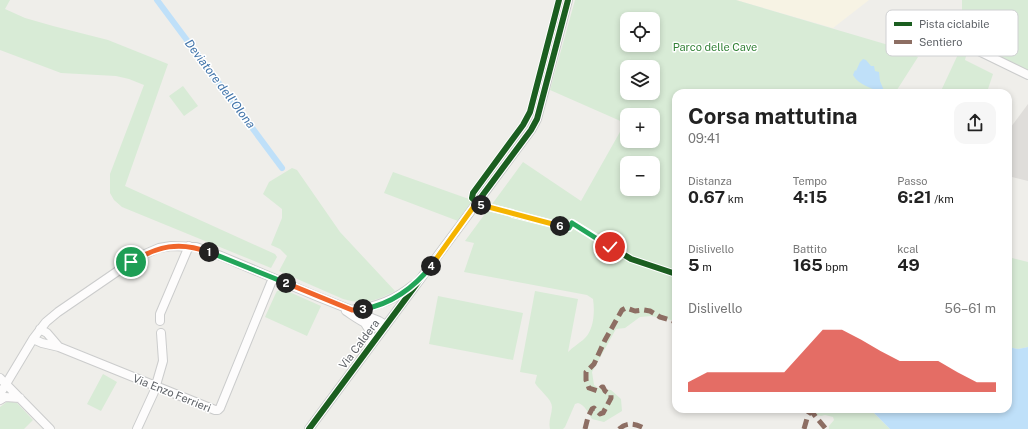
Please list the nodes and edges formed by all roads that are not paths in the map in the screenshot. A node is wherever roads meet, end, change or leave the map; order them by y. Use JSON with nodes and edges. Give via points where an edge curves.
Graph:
{"nodes":[{"id":1,"x":568,"y":0,"type":"edge"},
{"id":2,"x":989,"y":56,"type":"edge"},
{"id":3,"x":1028,"y":75,"type":"edge"},
{"id":4,"x":188,"y":246,"type":"junction"},
{"id":5,"x":273,"y":278,"type":"junction"},
{"id":6,"x":422,"y":278,"type":"junction"},
{"id":7,"x":334,"y":304,"type":"junction"},
{"id":8,"x":352,"y":310,"type":"junction"},
{"id":9,"x":160,"y":321,"type":"dead end"},
{"id":10,"x":364,"y":322,"type":"junction"},
{"id":11,"x":385,"y":327,"type":"junction"},
{"id":12,"x":40,"y":329,"type":"junction"},
{"id":13,"x":161,"y":333,"type":"dead end"},
{"id":14,"x":33,"y":339,"type":"junction"},
{"id":15,"x":60,"y":347,"type":"junction"},
{"id":16,"x":367,"y":350,"type":"junction"},
{"id":17,"x":3,"y":381,"type":"edge"},
{"id":18,"x":156,"y":387,"type":"junction"},
{"id":19,"x":0,"y":394,"type":"edge"},
{"id":20,"x":20,"y":398,"type":"junction"},
{"id":21,"x":0,"y":400,"type":"edge"},
{"id":22,"x":50,"y":429,"type":"edge"},
{"id":23,"x":137,"y":429,"type":"edge"},
{"id":24,"x":309,"y":429,"type":"edge"}],
"edges":[{"from":1,"to":6,"type":"street","name":"Via Caldera","via":[[535,124]]},
{"from":2,"to":3,"type":"street"},
{"from":4,"to":5,"type":"street"},
{"from":4,"to":9,"type":"street","via":[[160,314]]},
{"from":4,"to":12,"type":"street","via":[[159,248],[145,254],[58,312]]},
{"from":5,"to":7,"type":"street"},
{"from":5,"to":18,"type":"street","name":"Via Enzo Ferrieri","via":[[218,410]]},
{"from":6,"to":8,"type":"street","via":[[389,301],[370,308]]},
{"from":6,"to":11,"type":"street","name":"Via Caldera"},
{"from":7,"to":8,"type":"street"},
{"from":7,"to":10,"type":"street"},
{"from":8,"to":11,"type":"street","via":[[380,321]]},
{"from":10,"to":11,"type":"street"},
{"from":10,"to":16,"type":"street","via":[[371,336]]},
{"from":11,"to":16,"type":"street","name":"Via Caldera"},
{"from":12,"to":14,"type":"street"},
{"from":12,"to":15,"type":"street","name":"Via Enzo Ferrieri"},
{"from":13,"to":18,"type":"street","via":[[163,361]]},
{"from":14,"to":15,"type":"street","name":"Via Enzo Ferrieri"},
{"from":14,"to":17,"type":"street"},
{"from":15,"to":18,"type":"street","name":"Via Enzo Ferrieri"},
{"from":16,"to":24,"type":"street","name":"Via Caldera"},
{"from":17,"to":19,"type":"street"},
{"from":17,"to":20,"type":"street"},
{"from":18,"to":23,"type":"street"},
{"from":20,"to":21,"type":"street","via":[[5,397]]},
{"from":20,"to":22,"type":"street"}]}
